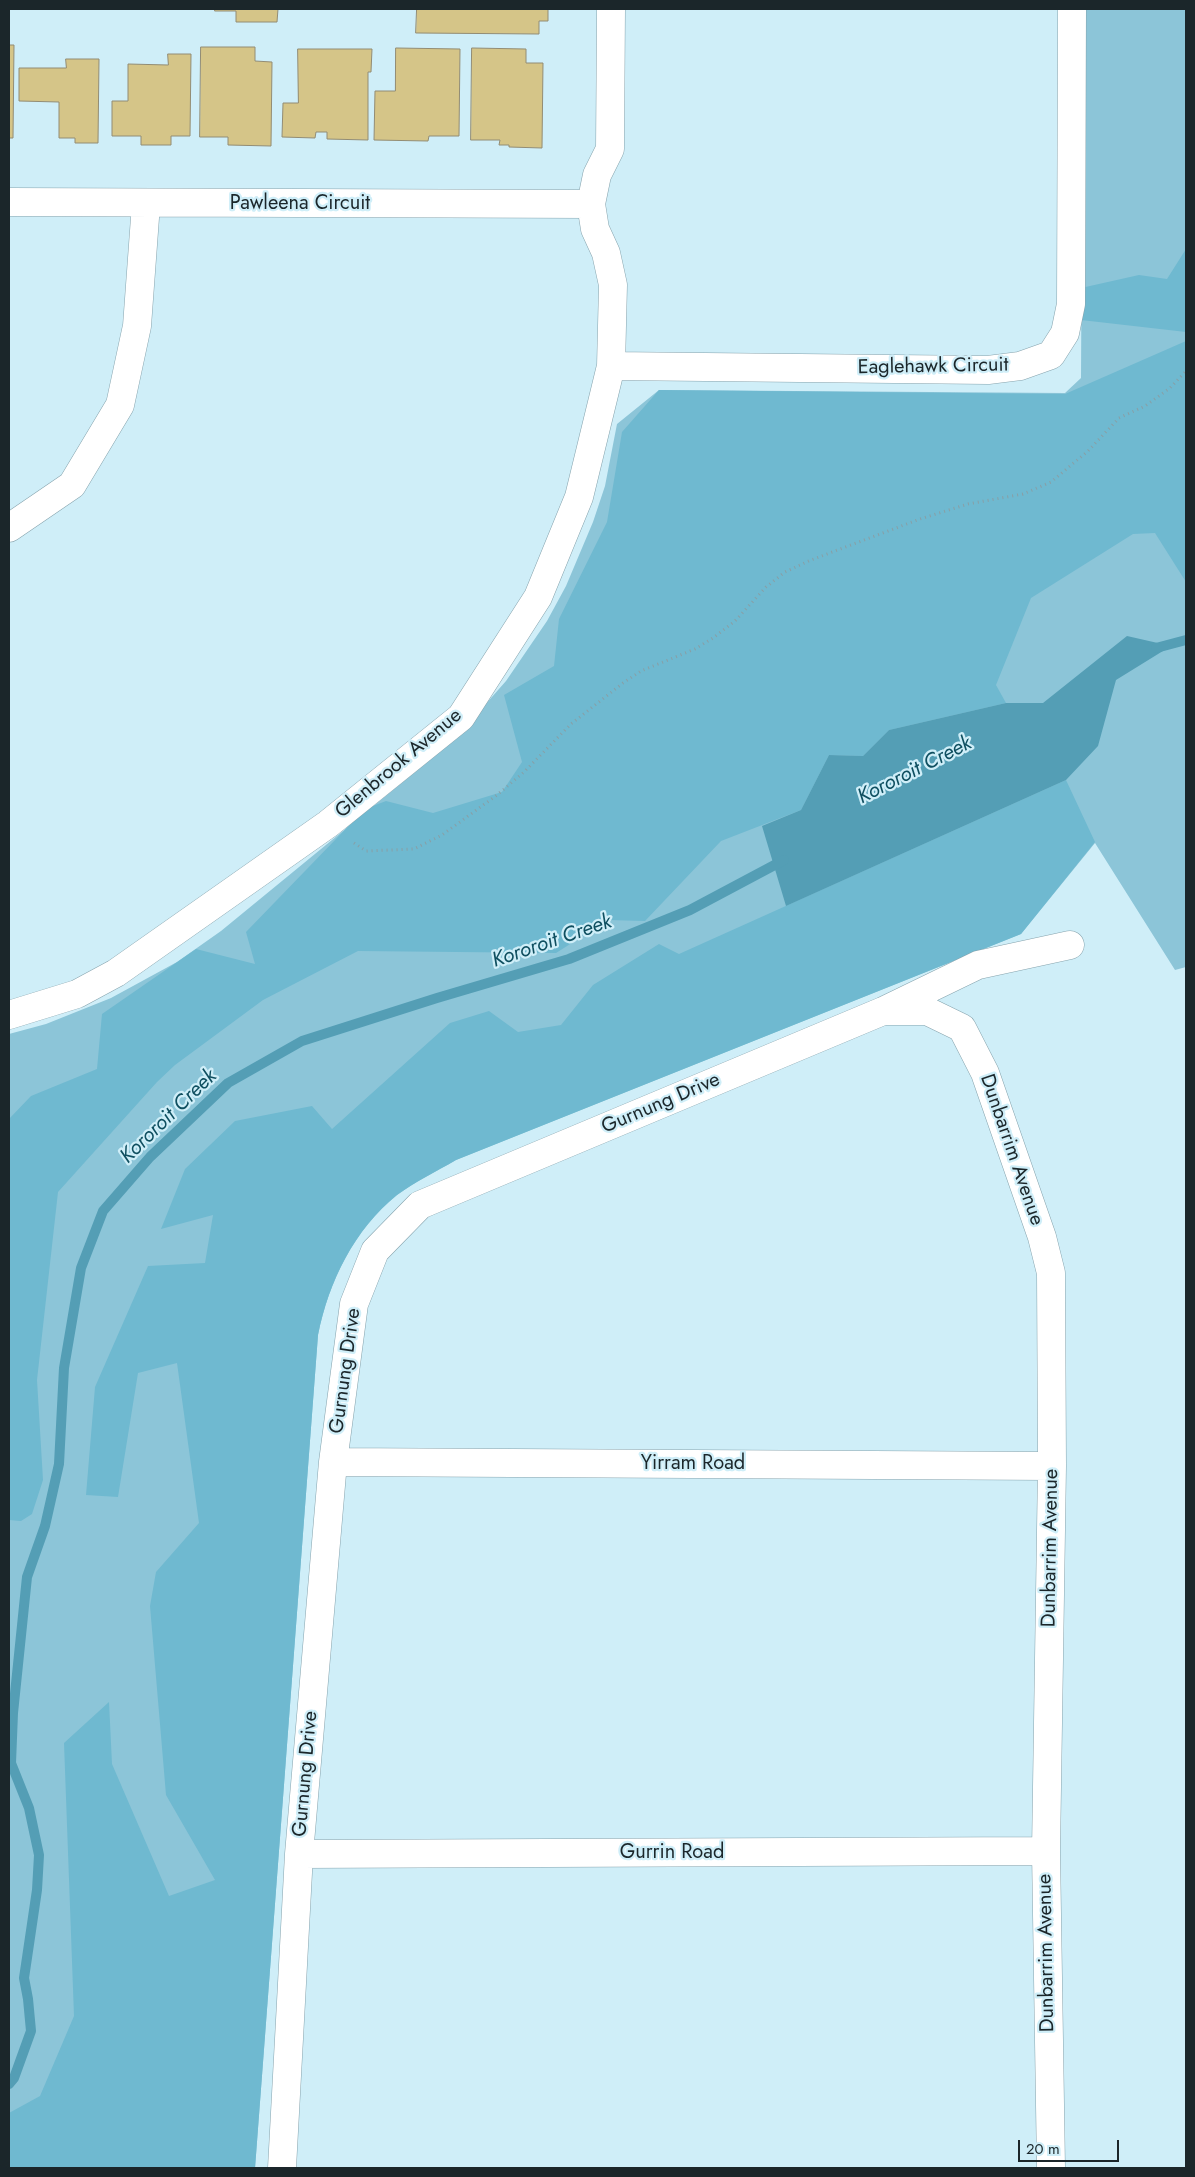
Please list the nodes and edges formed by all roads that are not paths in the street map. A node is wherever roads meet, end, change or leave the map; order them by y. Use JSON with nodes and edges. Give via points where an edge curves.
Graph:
{"nodes":[{"id":1,"x":611,"y":9,"type":"edge"},
{"id":2,"x":1072,"y":9,"type":"edge"},
{"id":3,"x":9,"y":202,"type":"edge"},
{"id":4,"x":146,"y":204,"type":"junction"},
{"id":5,"x":590,"y":204,"type":"junction"},
{"id":6,"x":611,"y":366,"type":"junction"},
{"id":7,"x":9,"y":528,"type":"edge"},
{"id":8,"x":1070,"y":945,"type":"dead end"},
{"id":9,"x":883,"y":1011,"type":"junction"},
{"id":10,"x":9,"y":1015,"type":"edge"},
{"id":11,"x":333,"y":1462,"type":"junction"},
{"id":12,"x":1052,"y":1466,"type":"junction"},
{"id":13,"x":1046,"y":1851,"type":"junction"},
{"id":14,"x":299,"y":1854,"type":"junction"},
{"id":15,"x":282,"y":2168,"type":"edge"},
{"id":16,"x":1051,"y":2168,"type":"edge"}],
"edges":[{"from":1,"to":5,"type":"street","name":"Glenbrook Avenue","via":[[610,149],[597,175]]},
{"from":2,"to":6,"type":"street","name":"Eaglehawk Circuit","via":[[1072,304],[1065,334],[1051,355],[1020,366],[988,370]]},
{"from":3,"to":4,"type":"street","name":"Pawleena Circuit"},
{"from":4,"to":5,"type":"street","name":"Pawleena Circuit"},
{"from":4,"to":7,"type":"street","via":[[137,326],[120,405],[72,485]]},
{"from":5,"to":6,"type":"street","name":"Glenbrook Avenue","via":[[613,285]]},
{"from":6,"to":10,"type":"street","name":"Glenbrook Avenue","via":[[579,497],[538,597],[461,717],[328,824],[116,973],[77,994]]},
{"from":8,"to":9,"type":"street","name":"Gurnung Drive","via":[[978,965]]},
{"from":9,"to":11,"type":"street","name":"Gurnung Drive","via":[[420,1205],[375,1251],[354,1304]]},
{"from":9,"to":12,"type":"street","name":"Dunbarrim Avenue","via":[[926,1011],[962,1028],[985,1072],[1042,1237],[1051,1273]]},
{"from":11,"to":12,"type":"street","name":"Yirram Road"},
{"from":11,"to":14,"type":"street","name":"Gurnung Drive"},
{"from":12,"to":13,"type":"street","name":"Dunbarrim Avenue"},
{"from":13,"to":14,"type":"street","name":"Gurrin Road"},
{"from":13,"to":16,"type":"street","name":"Dunbarrim Avenue"},
{"from":14,"to":15,"type":"street","name":"Gurnung Drive"}]}
